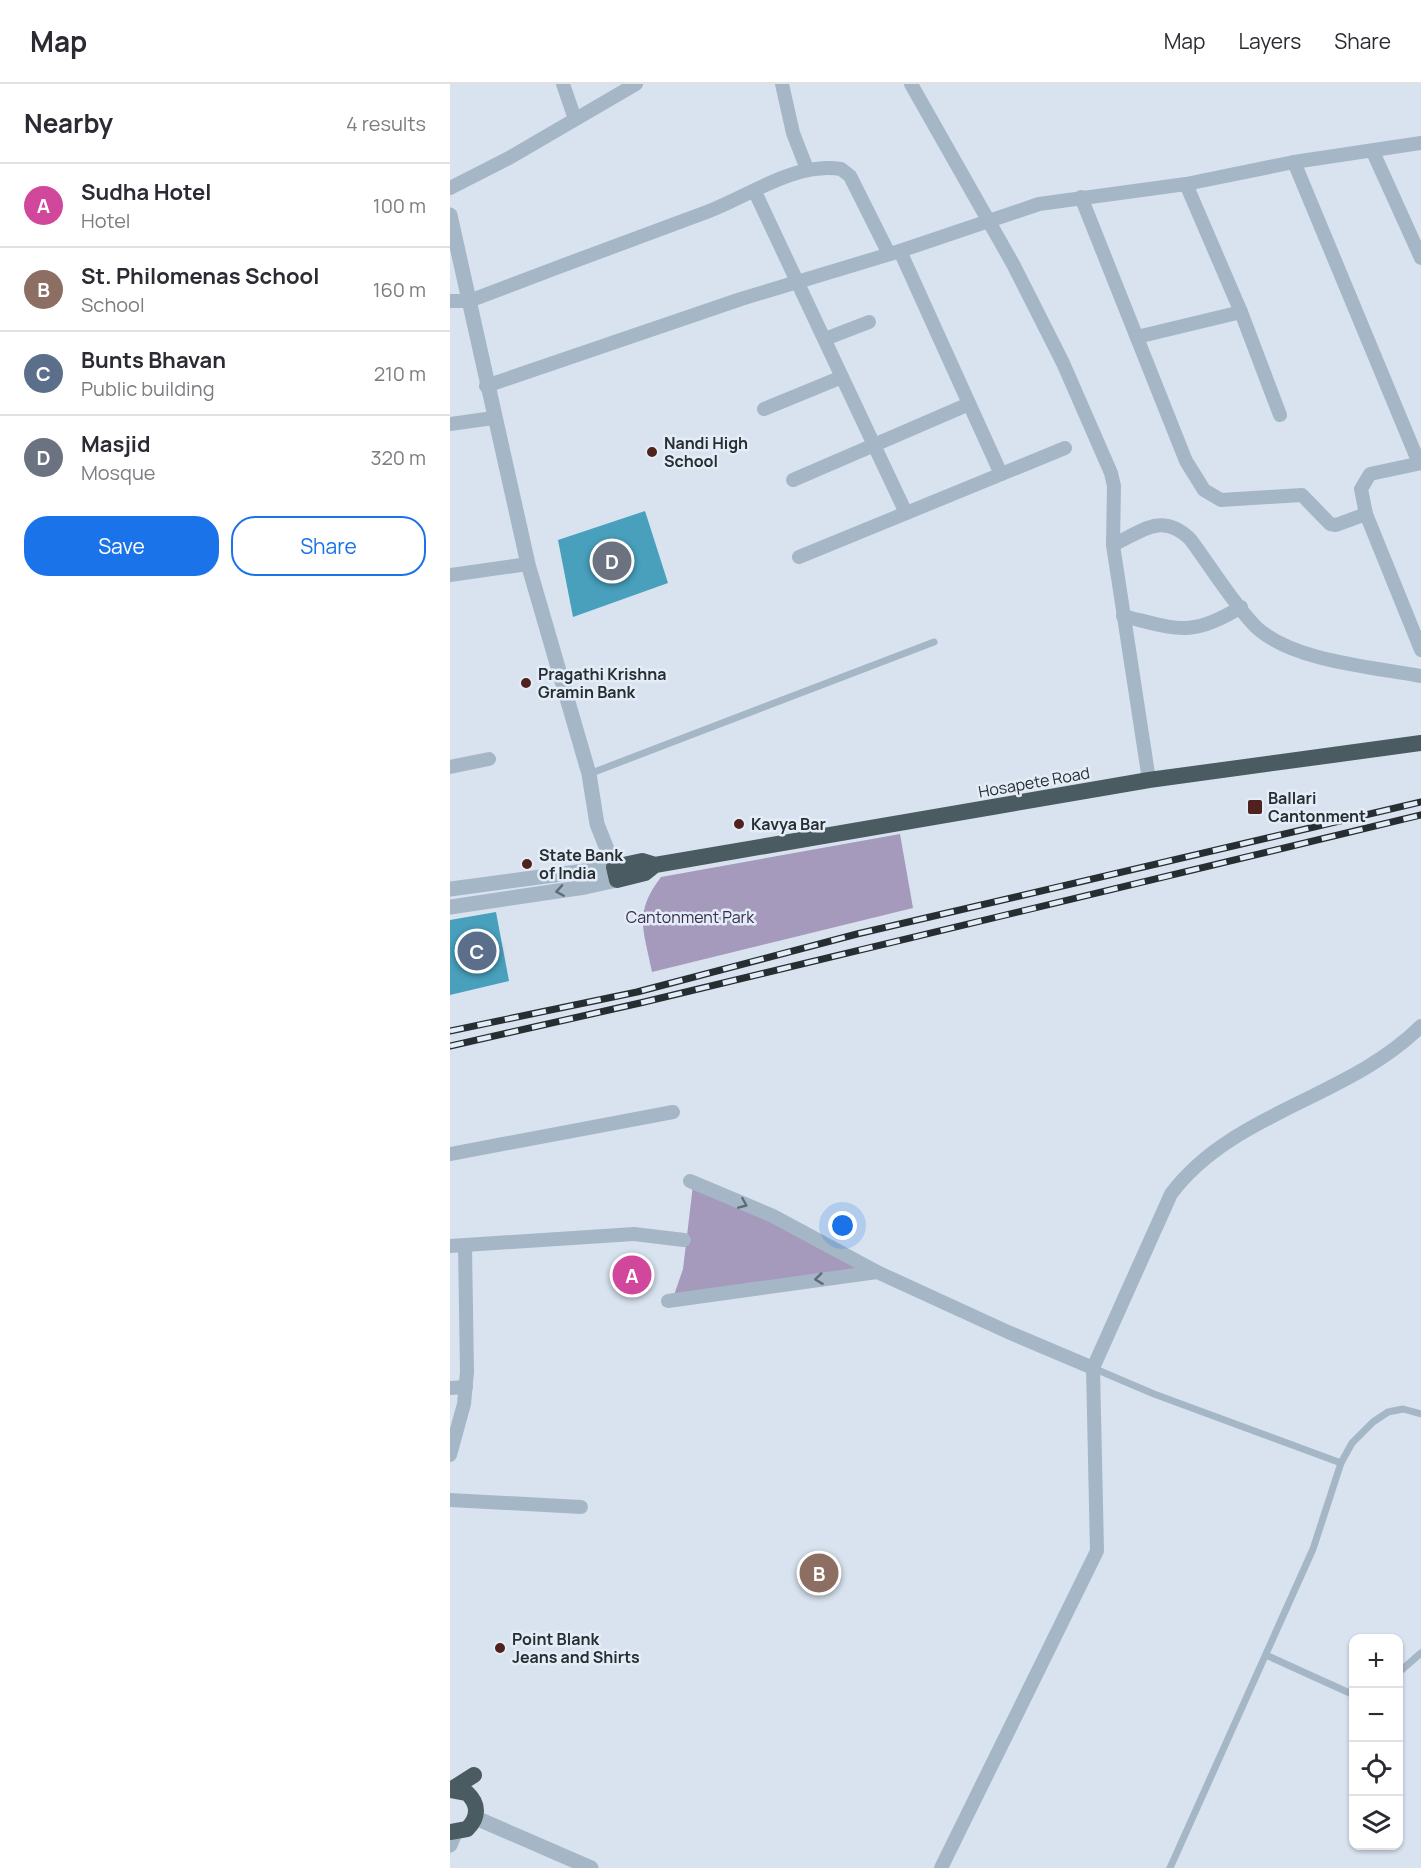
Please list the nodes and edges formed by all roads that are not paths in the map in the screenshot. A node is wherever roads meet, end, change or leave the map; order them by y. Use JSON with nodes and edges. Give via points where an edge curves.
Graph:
{"nodes":[{"id":1,"x":563,"y":84,"type":"edge"},
{"id":2,"x":636,"y":84,"type":"edge"},
{"id":3,"x":782,"y":84,"type":"edge"},
{"id":4,"x":911,"y":84,"type":"edge"},
{"id":5,"x":575,"y":119,"type":"junction"},
{"id":6,"x":1421,"y":143,"type":"edge"},
{"id":7,"x":1373,"y":152,"type":"junction"},
{"id":8,"x":1294,"y":162,"type":"junction"},
{"id":9,"x":807,"y":169,"type":"junction"},
{"id":10,"x":1186,"y":184,"type":"junction"},
{"id":11,"x":450,"y":188,"type":"edge"},
{"id":12,"x":755,"y":192,"type":"junction"},
{"id":13,"x":1081,"y":197,"type":"junction"},
{"id":14,"x":450,"y":215,"type":"edge"},
{"id":15,"x":986,"y":220,"type":"junction"},
{"id":16,"x":895,"y":253,"type":"junction"},
{"id":17,"x":1421,"y":258,"type":"edge"},
{"id":18,"x":797,"y":280,"type":"junction"},
{"id":19,"x":450,"y":301,"type":"edge"},
{"id":20,"x":469,"y":301,"type":"junction"},
{"id":21,"x":1241,"y":312,"type":"junction"},
{"id":22,"x":869,"y":322,"type":"dead end"},
{"id":23,"x":1137,"y":337,"type":"junction"},
{"id":24,"x":825,"y":339,"type":"junction"},
{"id":25,"x":843,"y":377,"type":"junction"},
{"id":26,"x":486,"y":386,"type":"junction"},
{"id":27,"x":969,"y":404,"type":"junction"},
{"id":28,"x":764,"y":409,"type":"dead end"},
{"id":29,"x":1280,"y":415,"type":"dead end"},
{"id":30,"x":493,"y":418,"type":"junction"},
{"id":31,"x":450,"y":424,"type":"edge"},
{"id":32,"x":874,"y":446,"type":"junction"},
{"id":33,"x":1065,"y":448,"type":"dead end"},
{"id":34,"x":1420,"y":463,"type":"edge"},
{"id":35,"x":1001,"y":474,"type":"junction"},
{"id":36,"x":793,"y":480,"type":"dead end"},
{"id":37,"x":906,"y":513,"type":"junction"},
{"id":38,"x":1366,"y":514,"type":"junction"},
{"id":39,"x":1113,"y":545,"type":"junction"},
{"id":40,"x":799,"y":557,"type":"dead end"},
{"id":41,"x":528,"y":564,"type":"junction"},
{"id":42,"x":450,"y":575,"type":"edge"},
{"id":43,"x":1241,"y":607,"type":"junction"},
{"id":44,"x":1123,"y":616,"type":"junction"},
{"id":45,"x":934,"y":642,"type":"dead end"},
{"id":46,"x":1421,"y":650,"type":"edge"},
{"id":47,"x":1421,"y":676,"type":"edge"},
{"id":48,"x":1421,"y":743,"type":"edge"},
{"id":49,"x":489,"y":759,"type":"dead end"},
{"id":50,"x":450,"y":767,"type":"edge"},
{"id":51,"x":590,"y":774,"type":"junction"},
{"id":52,"x":1149,"y":780,"type":"junction"},
{"id":53,"x":616,"y":874,"type":"junction"},
{"id":54,"x":450,"y":889,"type":"edge"},
{"id":55,"x":450,"y":908,"type":"edge"},
{"id":56,"x":1419,"y":1031,"type":"edge"},
{"id":57,"x":673,"y":1112,"type":"dead end"},
{"id":58,"x":450,"y":1154,"type":"edge"},
{"id":59,"x":690,"y":1180,"type":"dead end"},
{"id":60,"x":684,"y":1240,"type":"dead end"},
{"id":61,"x":450,"y":1246,"type":"edge"},
{"id":62,"x":465,"y":1246,"type":"junction"},
{"id":63,"x":877,"y":1272,"type":"junction"},
{"id":64,"x":668,"y":1301,"type":"dead end"},
{"id":65,"x":1093,"y":1368,"type":"junction"},
{"id":66,"x":466,"y":1387,"type":"junction"},
{"id":67,"x":450,"y":1388,"type":"edge"},
{"id":68,"x":1421,"y":1414,"type":"edge"},
{"id":69,"x":450,"y":1455,"type":"edge"},
{"id":70,"x":1341,"y":1463,"type":"junction"},
{"id":71,"x":450,"y":1500,"type":"edge"},
{"id":72,"x":581,"y":1507,"type":"dead end"},
{"id":73,"x":1421,"y":1653,"type":"edge"},
{"id":74,"x":1266,"y":1655,"type":"junction"},
{"id":75,"x":1403,"y":1669,"type":"edge"},
{"id":76,"x":1349,"y":1693,"type":"edge"},
{"id":77,"x":451,"y":1790,"type":"edge"},
{"id":78,"x":476,"y":1818,"type":"junction"},
{"id":79,"x":452,"y":1837,"type":"edge"},
{"id":80,"x":591,"y":1868,"type":"edge"},
{"id":81,"x":941,"y":1868,"type":"edge"},
{"id":82,"x":1170,"y":1868,"type":"edge"}],
"edges":[{"from":1,"to":5,"type":"street"},
{"from":2,"to":5,"type":"street"},
{"from":3,"to":9,"type":"street"},
{"from":4,"to":15,"type":"street"},
{"from":5,"to":11,"type":"street"},
{"from":6,"to":7,"type":"street"},
{"from":7,"to":8,"type":"street"},
{"from":7,"to":17,"type":"street"},
{"from":8,"to":10,"type":"street"},
{"from":8,"to":34,"type":"street"},
{"from":9,"to":12,"type":"street"},
{"from":9,"to":16,"type":"street","via":[[841,169],[849,176]]},
{"from":10,"to":13,"type":"street"},
{"from":10,"to":21,"type":"street"},
{"from":12,"to":18,"type":"street"},
{"from":12,"to":20,"type":"street"},
{"from":13,"to":15,"type":"street","via":[[1039,204]]},
{"from":13,"to":23,"type":"street"},
{"from":14,"to":20,"type":"street"},
{"from":15,"to":16,"type":"street"},
{"from":15,"to":39,"type":"street","via":[[1063,363],[1111,473]]},
{"from":16,"to":18,"type":"street"},
{"from":16,"to":27,"type":"street"},
{"from":18,"to":24,"type":"street"},
{"from":18,"to":26,"type":"street"},
{"from":19,"to":20,"type":"street"},
{"from":20,"to":26,"type":"street"},
{"from":21,"to":23,"type":"street"},
{"from":21,"to":29,"type":"street"},
{"from":22,"to":24,"type":"street"},
{"from":23,"to":38,"type":"street","via":[[1186,461],[1212,497],[1221,500],[1302,495],[1330,524],[1336,525]]},
{"from":24,"to":25,"type":"street"},
{"from":25,"to":28,"type":"street"},
{"from":25,"to":32,"type":"street"},
{"from":26,"to":30,"type":"street"},
{"from":27,"to":32,"type":"street"},
{"from":27,"to":35,"type":"street"},
{"from":30,"to":31,"type":"street"},
{"from":30,"to":41,"type":"street"},
{"from":32,"to":36,"type":"street"},
{"from":32,"to":37,"type":"street"},
{"from":33,"to":35,"type":"street"},
{"from":34,"to":38,"type":"street","via":[[1370,474],[1361,489]]},
{"from":35,"to":37,"type":"street"},
{"from":37,"to":40,"type":"street"},
{"from":38,"to":46,"type":"street"},
{"from":39,"to":43,"type":"street","via":[[1158,524],[1179,529]]},
{"from":39,"to":44,"type":"street"},
{"from":41,"to":42,"type":"street"},
{"from":41,"to":51,"type":"street"},
{"from":43,"to":44,"type":"street","via":[[1196,629],[1180,630]]},
{"from":43,"to":47,"type":"street","via":[[1255,626],[1291,650]]},
{"from":44,"to":52,"type":"street"},
{"from":45,"to":51,"type":"lane"},
{"from":48,"to":52,"type":"highway","name":"Hosapete Road"},
{"from":49,"to":50,"type":"street"},
{"from":51,"to":53,"type":"street","via":[[597,824]]},
{"from":52,"to":53,"type":"highway","name":"Hosapete Road","via":[[655,865],[645,873]]},
{"from":53,"to":54,"type":"street"},
{"from":53,"to":55,"type":"street","one_way":true,"via":[[585,887]]},
{"from":56,"to":65,"type":"street","via":[[1314,1097],[1227,1142],[1186,1174],[1171,1194]]},
{"from":57,"to":58,"type":"street"},
{"from":59,"to":63,"type":"street","one_way":true,"via":[[773,1216]]},
{"from":60,"to":62,"type":"street","via":[[634,1234]]},
{"from":61,"to":62,"type":"street"},
{"from":62,"to":66,"type":"street"},
{"from":63,"to":64,"type":"street","one_way":true},
{"from":63,"to":65,"type":"street"},
{"from":65,"to":70,"type":"lane"},
{"from":65,"to":81,"type":"street","via":[[1097,1551]]},
{"from":66,"to":67,"type":"street"},
{"from":66,"to":69,"type":"street"},
{"from":68,"to":70,"type":"lane","via":[[1402,1409],[1388,1412],[1352,1443]]},
{"from":70,"to":74,"type":"lane","via":[[1313,1549]]},
{"from":71,"to":72,"type":"street"},
{"from":73,"to":75,"type":"lane"},
{"from":74,"to":76,"type":"lane"},
{"from":74,"to":82,"type":"lane"},
{"from":77,"to":78,"type":"highway","via":[[460,1790],[472,1798]]},
{"from":78,"to":79,"type":"highway","via":[[467,1829]]},
{"from":78,"to":80,"type":"street"}]}
